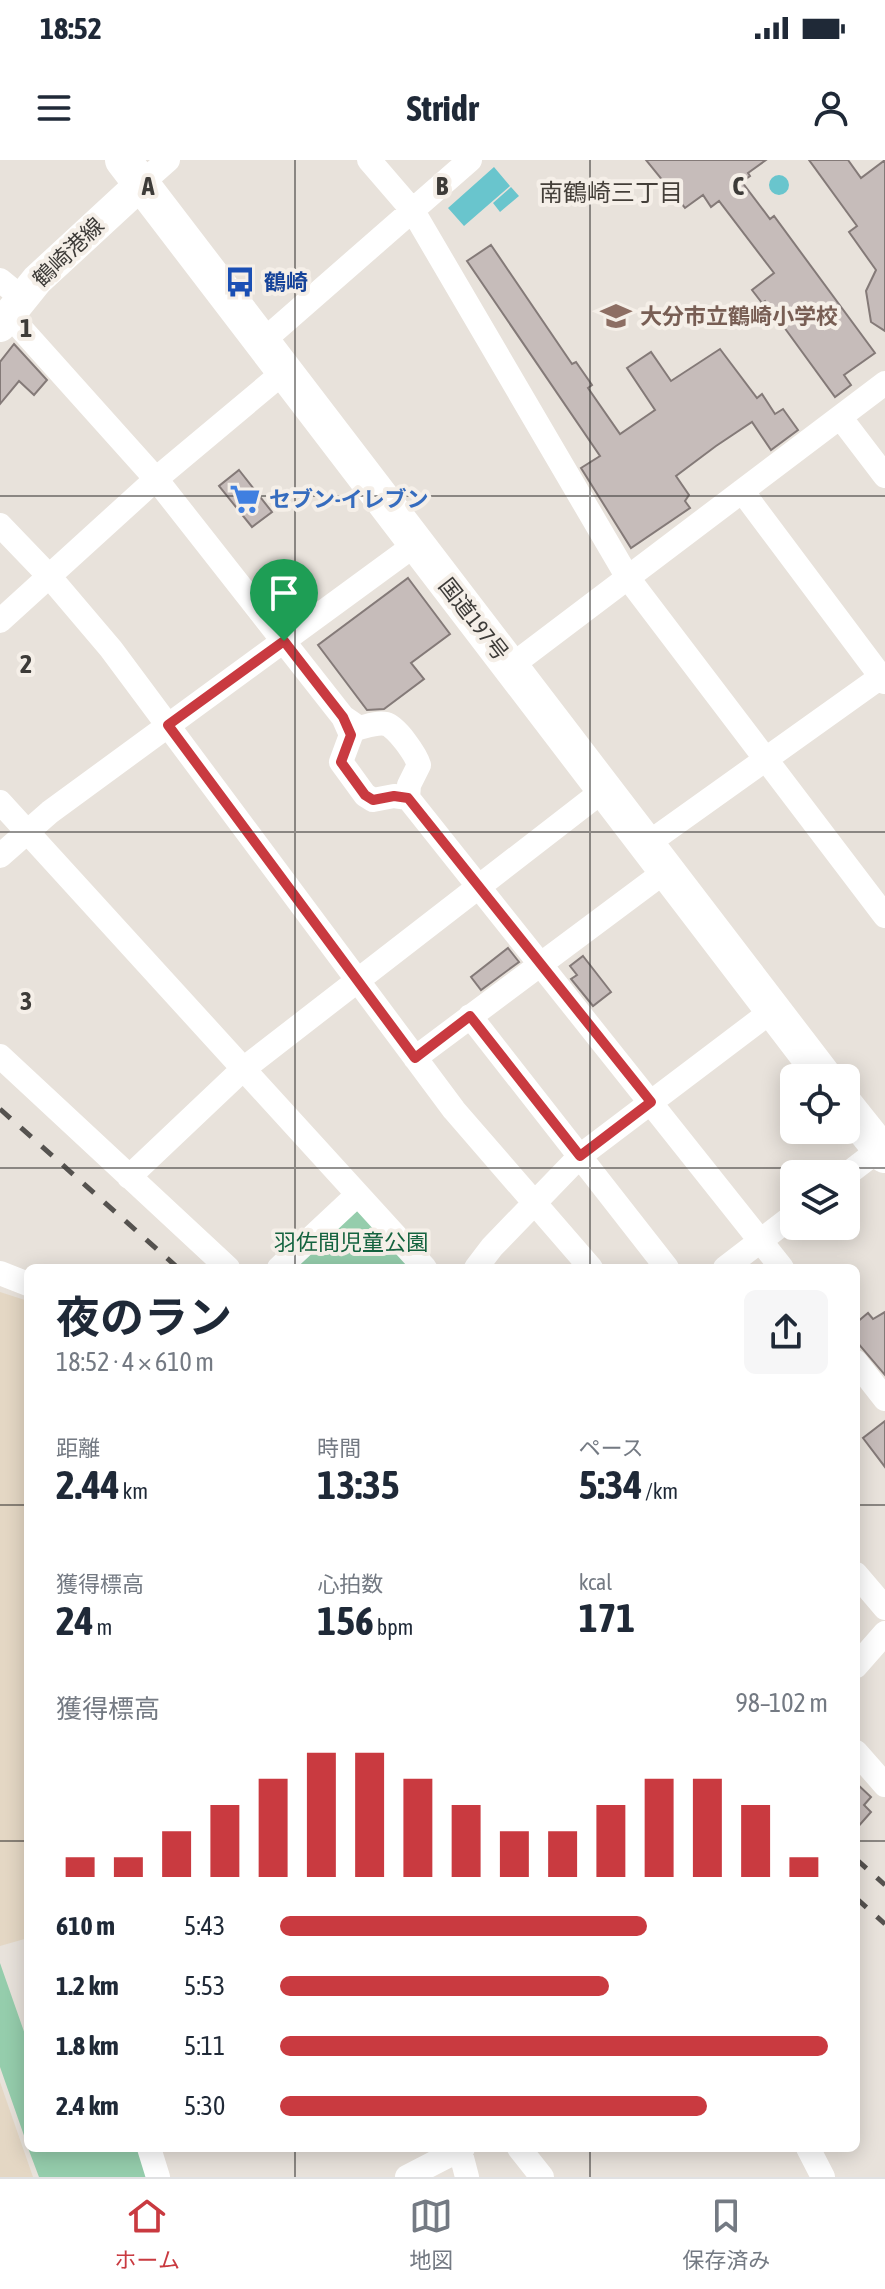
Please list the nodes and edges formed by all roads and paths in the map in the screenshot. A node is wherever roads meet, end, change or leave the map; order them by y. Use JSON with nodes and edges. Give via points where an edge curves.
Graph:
{"nodes":[{"id":1,"x":369,"y":160,"type":"edge"},
{"id":2,"x":470,"y":160,"type":"edge"},
{"id":3,"x":144,"y":168,"type":"edge"},
{"id":4,"x":413,"y":211,"type":"junction"},
{"id":5,"x":8,"y":305,"type":"edge"},
{"id":6,"x":263,"y":341,"type":"junction"},
{"id":7,"x":285,"y":371,"type":"junction"},
{"id":8,"x":885,"y":383,"type":"edge"},
{"id":9,"x":840,"y":417,"type":"junction"},
{"id":10,"x":885,"y":476,"type":"edge"},
{"id":11,"x":156,"y":479,"type":"junction"},
{"id":12,"x":742,"y":491,"type":"junction"},
{"id":13,"x":0,"y":525,"type":"edge"},
{"id":14,"x":416,"y":544,"type":"junction"},
{"id":15,"x":49,"y":576,"type":"junction"},
{"id":16,"x":628,"y":578,"type":"junction"},
{"id":17,"x":0,"y":621,"type":"edge"},
{"id":18,"x":284,"y":641,"type":"junction"},
{"id":19,"x":511,"y":666,"type":"junction"},
{"id":20,"x":884,"y":678,"type":"edge"},
{"id":21,"x":343,"y":717,"type":"junction"},
{"id":22,"x":168,"y":725,"type":"junction"},
{"id":23,"x":766,"y":760,"type":"junction"},
{"id":24,"x":605,"y":789,"type":"junction"},
{"id":25,"x":408,"y":798,"type":"junction"},
{"id":26,"x":0,"y":802,"type":"edge"},
{"id":27,"x":27,"y":832,"type":"junction"},
{"id":28,"x":0,"y":856,"type":"edge"},
{"id":29,"x":657,"y":857,"type":"junction"},
{"id":30,"x":480,"y":885,"type":"junction"},
{"id":31,"x":885,"y":916,"type":"edge"},
{"id":32,"x":542,"y":963,"type":"junction"},
{"id":33,"x":358,"y":980,"type":"junction"},
{"id":34,"x":773,"y":1010,"type":"junction"},
{"id":35,"x":470,"y":1016,"type":"junction"},
{"id":36,"x":0,"y":1056,"type":"edge"},
{"id":37,"x":415,"y":1058,"type":"junction"},
{"id":38,"x":814,"y":1064,"type":"edge"},
{"id":39,"x":242,"y":1070,"type":"junction"},
{"id":40,"x":651,"y":1102,"type":"junction"},
{"id":41,"x":860,"y":1123,"type":"edge"},
{"id":42,"x":883,"y":1150,"type":"edge"},
{"id":43,"x":580,"y":1156,"type":"junction"},
{"id":44,"x":860,"y":1166,"type":"edge"},
{"id":45,"x":129,"y":1177,"type":"junction"},
{"id":46,"x":357,"y":1195,"type":"junction"},
{"id":47,"x":535,"y":1203,"type":"junction"},
{"id":48,"x":780,"y":1226,"type":"edge"},
{"id":49,"x":761,"y":1241,"type":"junction"},
{"id":50,"x":224,"y":1264,"type":"edge"},
{"id":51,"x":283,"y":1264,"type":"edge"},
{"id":52,"x":421,"y":1264,"type":"edge"},
{"id":53,"x":479,"y":1264,"type":"edge"},
{"id":54,"x":588,"y":1264,"type":"edge"},
{"id":55,"x":664,"y":1264,"type":"edge"},
{"id":56,"x":730,"y":1264,"type":"edge"},
{"id":57,"x":779,"y":1264,"type":"edge"},
{"id":58,"x":0,"y":1273,"type":"edge"},
{"id":59,"x":24,"y":1282,"type":"edge"},
{"id":60,"x":860,"y":1367,"type":"edge"},
{"id":61,"x":885,"y":1399,"type":"edge"},
{"id":62,"x":860,"y":1579,"type":"edge"},
{"id":63,"x":885,"y":1608,"type":"edge"},
{"id":64,"x":885,"y":1633,"type":"edge"},
{"id":65,"x":860,"y":1661,"type":"edge"},
{"id":66,"x":860,"y":1757,"type":"edge"},
{"id":67,"x":885,"y":1785,"type":"edge"},
{"id":68,"x":150,"y":2152,"type":"edge"},
{"id":69,"x":455,"y":2152,"type":"edge"},
{"id":70,"x":462,"y":2152,"type":"edge"},
{"id":71,"x":522,"y":2152,"type":"edge"},
{"id":72,"x":810,"y":2152,"type":"edge"},
{"id":73,"x":158,"y":2177,"type":"edge"},
{"id":74,"x":407,"y":2177,"type":"edge"},
{"id":75,"x":467,"y":2177,"type":"edge"},
{"id":76,"x":542,"y":2177,"type":"edge"},
{"id":77,"x":823,"y":2177,"type":"edge"}],
"edges":[{"from":1,"to":4,"type":"street"},
{"from":2,"to":4,"type":"street"},
{"from":3,"to":5,"type":"main road","name":"鶴崎港線"},
{"from":3,"to":6,"type":"highway","name":"国道197号"},
{"from":4,"to":6,"type":"street"},
{"from":4,"to":16,"type":"street"},
{"from":5,"to":11,"type":"street"},
{"from":6,"to":7,"type":"highway","name":"国道197号"},
{"from":7,"to":11,"type":"street"},
{"from":7,"to":14,"type":"highway","name":"国道197号"},
{"from":8,"to":9,"type":"street"},
{"from":9,"to":10,"type":"street"},
{"from":9,"to":12,"type":"street"},
{"from":11,"to":15,"type":"street"},
{"from":11,"to":18,"type":"street"},
{"from":12,"to":16,"type":"street"},
{"from":12,"to":20,"type":"street"},
{"from":13,"to":15,"type":"street"},
{"from":14,"to":18,"type":"street"},
{"from":14,"to":19,"type":"highway","name":"国道197号"},
{"from":15,"to":17,"type":"street"},
{"from":15,"to":22,"type":"street"},
{"from":16,"to":19,"type":"street"},
{"from":16,"to":23,"type":"street"},
{"from":18,"to":21,"type":"street"},
{"from":18,"to":22,"type":"street"},
{"from":19,"to":24,"type":"highway","name":"国道197号"},
{"from":20,"to":23,"type":"street"},
{"from":21,"to":25,"type":"street","via":[[351,735],[341,762],[352,779],[373,800]]},
{"from":21,"to":25,"type":"street","via":[[359,728],[388,725],[410,749],[419,765]]},
{"from":22,"to":27,"type":"street"},
{"from":22,"to":33,"type":"street"},
{"from":23,"to":29,"type":"street"},
{"from":23,"to":31,"type":"street"},
{"from":24,"to":29,"type":"highway","name":"国道197号"},
{"from":24,"to":30,"type":"street"},
{"from":25,"to":30,"type":"street"},
{"from":26,"to":27,"type":"street"},
{"from":27,"to":28,"type":"street"},
{"from":27,"to":39,"type":"street"},
{"from":29,"to":32,"type":"street"},
{"from":29,"to":34,"type":"highway","name":"国道197号"},
{"from":30,"to":32,"type":"street"},
{"from":30,"to":33,"type":"street"},
{"from":32,"to":35,"type":"street"},
{"from":32,"to":40,"type":"street"},
{"from":33,"to":37,"type":"street"},
{"from":33,"to":39,"type":"street"},
{"from":34,"to":38,"type":"highway","name":"国道197号"},
{"from":34,"to":40,"type":"street"},
{"from":35,"to":37,"type":"street"},
{"from":35,"to":43,"type":"street"},
{"from":36,"to":45,"type":"street"},
{"from":37,"to":47,"type":"street"},
{"from":39,"to":45,"type":"street"},
{"from":39,"to":46,"type":"street"},
{"from":40,"to":43,"type":"street"},
{"from":40,"to":49,"type":"street"},
{"from":41,"to":42,"type":"highway"},
{"from":42,"to":44,"type":"street"},
{"from":43,"to":47,"type":"street"},
{"from":43,"to":55,"type":"street"},
{"from":45,"to":50,"type":"street"},
{"from":46,"to":51,"type":"street"},
{"from":46,"to":52,"type":"street"},
{"from":47,"to":53,"type":"street"},
{"from":47,"to":54,"type":"street"},
{"from":48,"to":49,"type":"street"},
{"from":49,"to":56,"type":"street"},
{"from":49,"to":57,"type":"street"},
{"from":58,"to":59,"type":"street"},
{"from":60,"to":61,"type":"street"},
{"from":62,"to":63,"type":"street"},
{"from":64,"to":65,"type":"street"},
{"from":66,"to":67,"type":"street"},
{"from":68,"to":73,"type":"street"},
{"from":69,"to":74,"type":"street"},
{"from":70,"to":75,"type":"street"},
{"from":71,"to":76,"type":"street"},
{"from":72,"to":77,"type":"street"}]}
